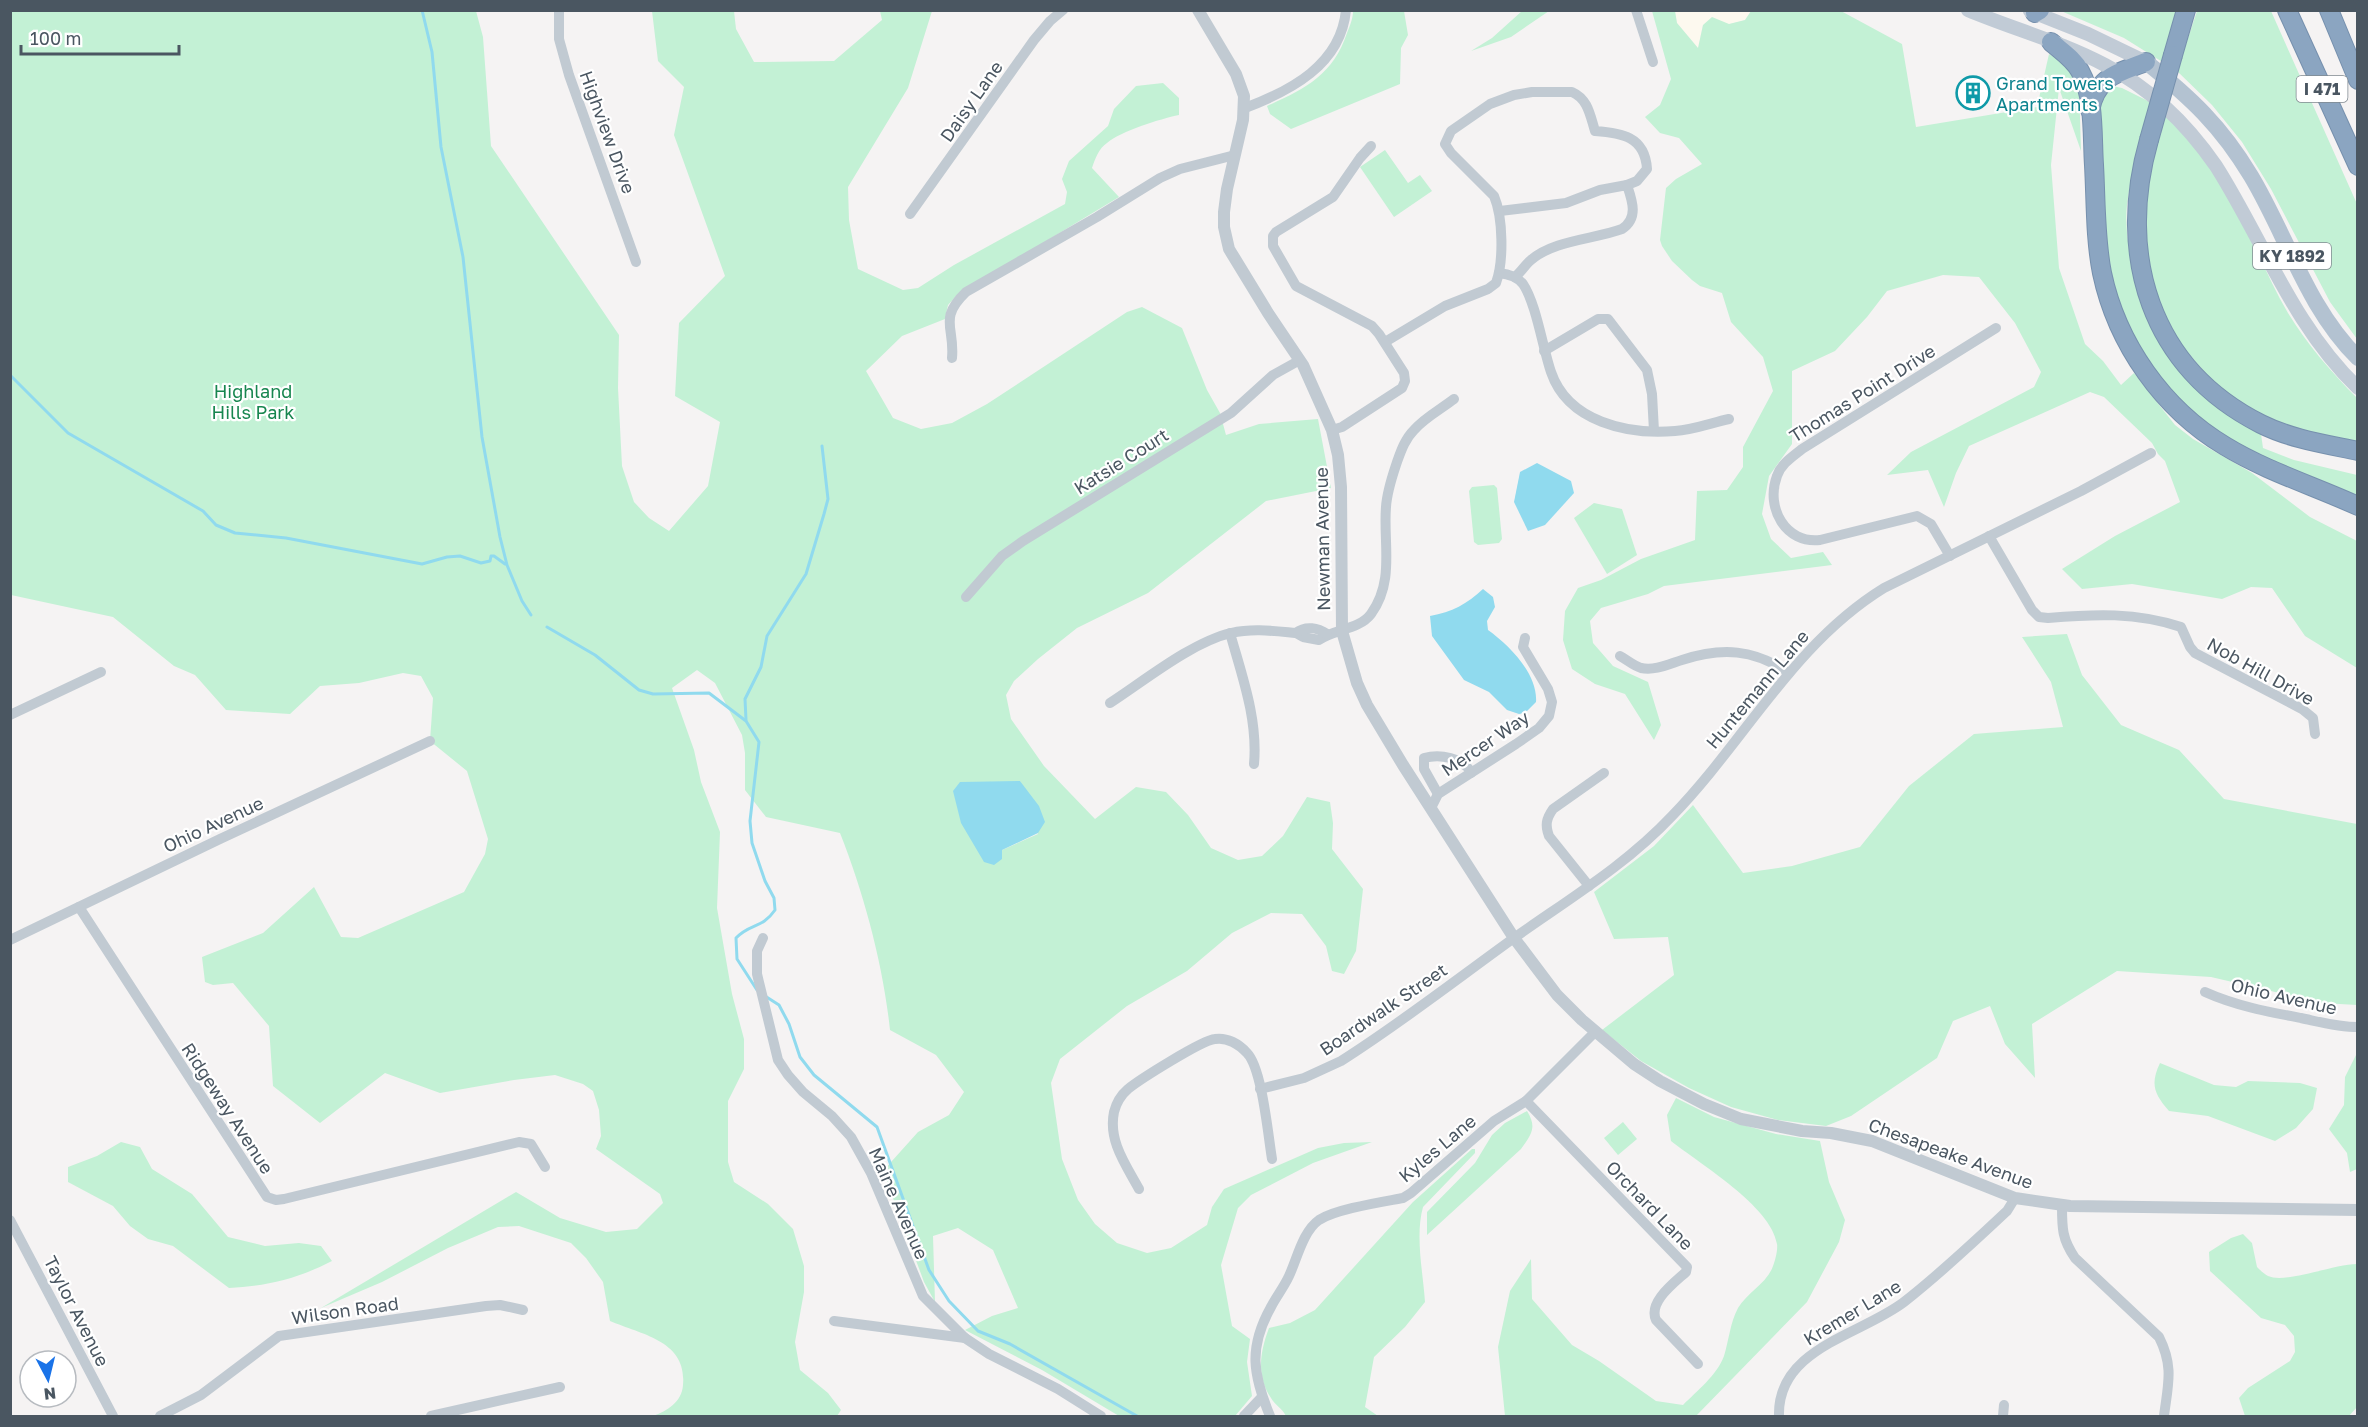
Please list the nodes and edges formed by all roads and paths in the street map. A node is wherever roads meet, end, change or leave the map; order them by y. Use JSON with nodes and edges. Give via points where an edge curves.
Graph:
{"nodes":[{"id":1,"x":559,"y":10,"type":"edge"},
{"id":2,"x":1063,"y":10,"type":"edge"},
{"id":3,"x":1198,"y":10,"type":"edge"},
{"id":4,"x":1346,"y":10,"type":"edge"},
{"id":5,"x":1636,"y":10,"type":"edge"},
{"id":6,"x":1968,"y":10,"type":"edge"},
{"id":7,"x":2186,"y":10,"type":"edge"},
{"id":8,"x":2287,"y":10,"type":"edge"},
{"id":9,"x":2329,"y":10,"type":"edge"},
{"id":10,"x":2035,"y":11,"type":"edge"},
{"id":11,"x":2051,"y":42,"type":"junction"},
{"id":12,"x":1653,"y":62,"type":"dead end"},
{"id":13,"x":2146,"y":62,"type":"junction"},
{"id":14,"x":2119,"y":73,"type":"junction"},
{"id":15,"x":2358,"y":80,"type":"edge"},
{"id":16,"x":1245,"y":108,"type":"junction"},
{"id":17,"x":2090,"y":110,"type":"junction"},
{"id":18,"x":1371,"y":146,"type":"dead end"},
{"id":19,"x":1235,"y":155,"type":"junction"},
{"id":20,"x":2358,"y":166,"type":"edge"},
{"id":21,"x":1627,"y":185,"type":"junction"},
{"id":22,"x":1500,"y":211,"type":"junction"},
{"id":23,"x":910,"y":214,"type":"dead end"},
{"id":24,"x":636,"y":262,"type":"dead end"},
{"id":25,"x":1499,"y":273,"type":"junction"},
{"id":26,"x":1515,"y":277,"type":"junction"},
{"id":27,"x":1996,"y":328,"type":"dead end"},
{"id":28,"x":1385,"y":342,"type":"junction"},
{"id":29,"x":1544,"y":351,"type":"junction"},
{"id":30,"x":952,"y":358,"type":"dead end"},
{"id":31,"x":2358,"y":358,"type":"edge"},
{"id":32,"x":1300,"y":360,"type":"junction"},
{"id":33,"x":2358,"y":388,"type":"edge"},
{"id":34,"x":1454,"y":399,"type":"dead end"},
{"id":35,"x":1729,"y":418,"type":"dead end"},
{"id":36,"x":1332,"y":430,"type":"junction"},
{"id":37,"x":1654,"y":431,"type":"junction"},
{"id":38,"x":2358,"y":451,"type":"edge"},
{"id":39,"x":2151,"y":453,"type":"dead end"},
{"id":40,"x":2358,"y":506,"type":"edge"},
{"id":41,"x":1989,"y":537,"type":"junction"},
{"id":42,"x":1950,"y":556,"type":"junction"},
{"id":43,"x":966,"y":597,"type":"dead end"},
{"id":44,"x":1342,"y":631,"type":"junction"},
{"id":45,"x":1230,"y":633,"type":"junction"},
{"id":46,"x":1525,"y":638,"type":"dead end"},
{"id":47,"x":1620,"y":656,"type":"dead end"},
{"id":48,"x":101,"y":672,"type":"dead end"},
{"id":49,"x":1789,"y":674,"type":"junction"},
{"id":50,"x":1110,"y":703,"type":"dead end"},
{"id":51,"x":10,"y":715,"type":"edge"},
{"id":52,"x":2315,"y":734,"type":"dead end"},
{"id":53,"x":430,"y":741,"type":"dead end"},
{"id":54,"x":1254,"y":764,"type":"dead end"},
{"id":55,"x":1471,"y":773,"type":"junction"},
{"id":56,"x":1604,"y":773,"type":"dead end"},
{"id":57,"x":1438,"y":794,"type":"junction"},
{"id":58,"x":1431,"y":808,"type":"junction"},
{"id":59,"x":1589,"y":886,"type":"junction"},
{"id":60,"x":79,"y":907,"type":"junction"},
{"id":61,"x":763,"y":938,"type":"dead end"},
{"id":62,"x":1514,"y":938,"type":"junction"},
{"id":63,"x":10,"y":940,"type":"edge"},
{"id":64,"x":2205,"y":992,"type":"dead end"},
{"id":65,"x":2358,"y":1028,"type":"edge"},
{"id":66,"x":1595,"y":1032,"type":"junction"},
{"id":67,"x":1260,"y":1089,"type":"junction"},
{"id":68,"x":1526,"y":1101,"type":"junction"},
{"id":69,"x":1272,"y":1159,"type":"dead end"},
{"id":70,"x":545,"y":1167,"type":"dead end"},
{"id":71,"x":1139,"y":1189,"type":"dead end"},
{"id":72,"x":2014,"y":1198,"type":"junction"},
{"id":73,"x":2062,"y":1206,"type":"junction"},
{"id":74,"x":2358,"y":1210,"type":"edge"},
{"id":75,"x":10,"y":1220,"type":"edge"},
{"id":76,"x":523,"y":1310,"type":"dead end"},
{"id":77,"x":834,"y":1321,"type":"dead end"},
{"id":78,"x":965,"y":1338,"type":"junction"},
{"id":79,"x":1698,"y":1364,"type":"dead end"},
{"id":80,"x":560,"y":1387,"type":"dead end"},
{"id":81,"x":1262,"y":1397,"type":"junction"},
{"id":82,"x":113,"y":1416,"type":"edge"},
{"id":83,"x":160,"y":1416,"type":"edge"},
{"id":84,"x":431,"y":1416,"type":"edge"},
{"id":85,"x":1101,"y":1416,"type":"edge"},
{"id":86,"x":1244,"y":1416,"type":"edge"},
{"id":87,"x":1270,"y":1416,"type":"edge"},
{"id":88,"x":1779,"y":1416,"type":"edge"},
{"id":89,"x":2164,"y":1416,"type":"edge"}],
"edges":[{"from":1,"to":24,"type":"street","name":"Highview Drive","via":[[559,39],[569,75]]},
{"from":2,"to":23,"type":"street","name":"Daisy Lane","via":[[1034,39]]},
{"from":3,"to":16,"type":"street","name":"Newman Avenue","via":[[1240,84]]},
{"from":4,"to":16,"type":"street","via":[[1338,41],[1318,69],[1271,98]]},
{"from":5,"to":12,"type":"street"},
{"from":6,"to":11,"type":"main road","number":"KY 1892"},
{"from":7,"to":38,"type":"highway","bridge":true,"via":[[2138,187],[2138,258],[2156,318],[2189,369],[2239,411],[2295,436]]},
{"from":8,"to":20,"type":"highway","number":"I 471"},
{"from":9,"to":15,"type":"highway","number":"I 471"},
{"from":10,"to":13,"type":"main road","number":"KY 1892"},
{"from":11,"to":14,"type":"main road","number":"KY 1892"},
{"from":11,"to":17,"type":"highway","via":[[2080,71]]},
{"from":13,"to":14,"type":"highway"},
{"from":13,"to":31,"type":"main road","number":"KY 1892","via":[[2217,126],[2252,177],[2329,323]]},
{"from":14,"to":17,"type":"highway","via":[[2100,84]]},
{"from":14,"to":33,"type":"main road","number":"KY 1892","via":[[2153,96],[2204,147],[2299,314],[2319,345]]},
{"from":16,"to":19,"type":"street","name":"Newman Avenue"},
{"from":17,"to":40,"type":"highway","via":[[2104,282],[2120,326],[2150,378],[2178,409],[2224,446]]},
{"from":18,"to":28,"type":"street","via":[[1333,197],[1274,236],[1273,246],[1296,286],[1372,326]]},
{"from":19,"to":30,"type":"street","via":[[1160,178],[966,292],[950,314]]},
{"from":19,"to":32,"type":"street","name":"Newman Avenue","via":[[1224,212],[1229,249]]},
{"from":21,"to":22,"type":"street","via":[[1566,203]]},
{"from":21,"to":22,"type":"street","via":[[1637,181],[1647,169],[1636,142],[1623,134],[1595,131],[1584,100],[1577,94],[1514,95],[1480,110],[1451,131],[1445,144],[1494,196]]},
{"from":21,"to":26,"type":"street","via":[[1634,210],[1627,225],[1544,252]]},
{"from":22,"to":25,"type":"street"},
{"from":25,"to":26,"type":"street"},
{"from":25,"to":28,"type":"street","via":[[1492,287],[1445,306]]},
{"from":26,"to":29,"type":"street","via":[[1523,284]]},
{"from":27,"to":42,"type":"street","name":"Thomas Point Drive","via":[[1802,449],[1787,461],[1775,482],[1773,499],[1778,516],[1783,526],[1798,537],[1820,540],[1917,516],[1931,524]]},
{"from":28,"to":36,"type":"street","via":[[1404,373],[1402,388]]},
{"from":29,"to":37,"type":"street","via":[[1559,390],[1583,412],[1620,429]]},
{"from":29,"to":37,"type":"street","via":[[1598,319],[1608,319],[1647,370]]},
{"from":32,"to":36,"type":"street","name":"Newman Avenue"},
{"from":32,"to":43,"type":"street","name":"Katsie Court","via":[[1273,375],[1231,413],[1009,551]]},
{"from":34,"to":44,"type":"street","via":[[1414,429],[1404,443],[1385,509],[1388,567],[1383,588],[1370,616]]},
{"from":35,"to":37,"type":"street","via":[[1690,429]]},
{"from":36,"to":44,"type":"street","name":"Newman Avenue","via":[[1341,487]]},
{"from":39,"to":41,"type":"street","name":"Huntemann Lane"},
{"from":41,"to":42,"type":"street","name":"Huntemann Lane"},
{"from":41,"to":52,"type":"street","name":"Nob Hill Drive","via":[[2038,617],[2116,614],[2181,627],[2195,653],[2302,709],[2313,718]]},
{"from":42,"to":49,"type":"street","name":"Huntemann Lane","via":[[1866,600],[1831,627]]},
{"from":44,"to":45,"type":"street","via":[[1327,634],[1316,628],[1296,633]]},
{"from":44,"to":58,"type":"street","name":"Newman Avenue","via":[[1367,705]]},
{"from":45,"to":50,"type":"street","via":[[1181,657]]},
{"from":45,"to":54,"type":"street","via":[[1254,722]]},
{"from":46,"to":55,"type":"street","name":"Mercer Way","via":[[1523,647],[1551,697],[1549,716],[1539,728]]},
{"from":47,"to":49,"type":"street","via":[[1640,668],[1654,668],[1707,653],[1731,651],[1759,656]]},
{"from":48,"to":51,"type":"street"},
{"from":49,"to":59,"type":"street","name":"Huntemann Lane","via":[[1673,815],[1620,865]]},
{"from":53,"to":60,"type":"street","name":"Ohio Avenue"},
{"from":55,"to":57,"type":"street","name":"Mercer Way"},
{"from":55,"to":57,"type":"street","via":[[1460,760],[1424,758],[1424,769]]},
{"from":56,"to":59,"type":"street","via":[[1547,817],[1549,836]]},
{"from":57,"to":58,"type":"street","name":"Mercer Way"},
{"from":58,"to":62,"type":"street","name":"Newman Avenue"},
{"from":59,"to":62,"type":"street","name":"Huntemann Lane"},
{"from":60,"to":63,"type":"street","name":"Ohio Avenue"},
{"from":60,"to":70,"type":"street","name":"Ridgeway Avenue","via":[[267,1197],[285,1200],[519,1142],[531,1144]]},
{"from":61,"to":78,"type":"street","name":"Maine Avenue","via":[[756,964],[778,1059],[803,1092],[850,1137],[871,1173],[923,1296]]},
{"from":62,"to":66,"type":"street","name":"Newman Avenue","via":[[1557,995]]},
{"from":62,"to":67,"type":"street","name":"Boardwalk Street","via":[[1341,1061],[1304,1078]]},
{"from":64,"to":65,"type":"street","name":"Ohio Avenue","via":[[2255,1009]]},
{"from":66,"to":68,"type":"street","name":"Kyles Lane"},
{"from":66,"to":72,"type":"street","name":"Chesapeake Avenue","via":[[1660,1081],[1741,1119],[1872,1141]]},
{"from":67,"to":69,"type":"street"},
{"from":67,"to":71,"type":"street","via":[[1255,1065],[1246,1052],[1220,1038],[1199,1044],[1128,1089],[1115,1106],[1112,1125],[1118,1150]]},
{"from":68,"to":79,"type":"street","name":"Orchard Lane","via":[[1687,1267],[1659,1300],[1653,1314]]},
{"from":68,"to":81,"type":"street","name":"Kyles Lane","via":[[1494,1121],[1403,1198],[1329,1214],[1317,1221],[1260,1331],[1254,1361]]},
{"from":72,"to":73,"type":"street","name":"Chesapeake Avenue"},
{"from":72,"to":88,"type":"street","name":"Kremer Lane","via":[[2007,1211],[1903,1303],[1803,1361],[1782,1393]]},
{"from":73,"to":74,"type":"street","name":"Chesapeake Avenue"},
{"from":73,"to":89,"type":"street","via":[[2066,1245],[2075,1258],[2158,1337],[2167,1353]]},
{"from":75,"to":82,"type":"street","name":"Taylor Avenue"},
{"from":76,"to":83,"type":"street","name":"Wilson Road","via":[[486,1306],[279,1336],[201,1395]]},
{"from":77,"to":78,"type":"street"},
{"from":78,"to":85,"type":"street","name":"Maine Avenue"},
{"from":80,"to":84,"type":"street"},
{"from":81,"to":86,"type":"street"},
{"from":81,"to":87,"type":"street","name":"Kyles Lane"}]}
